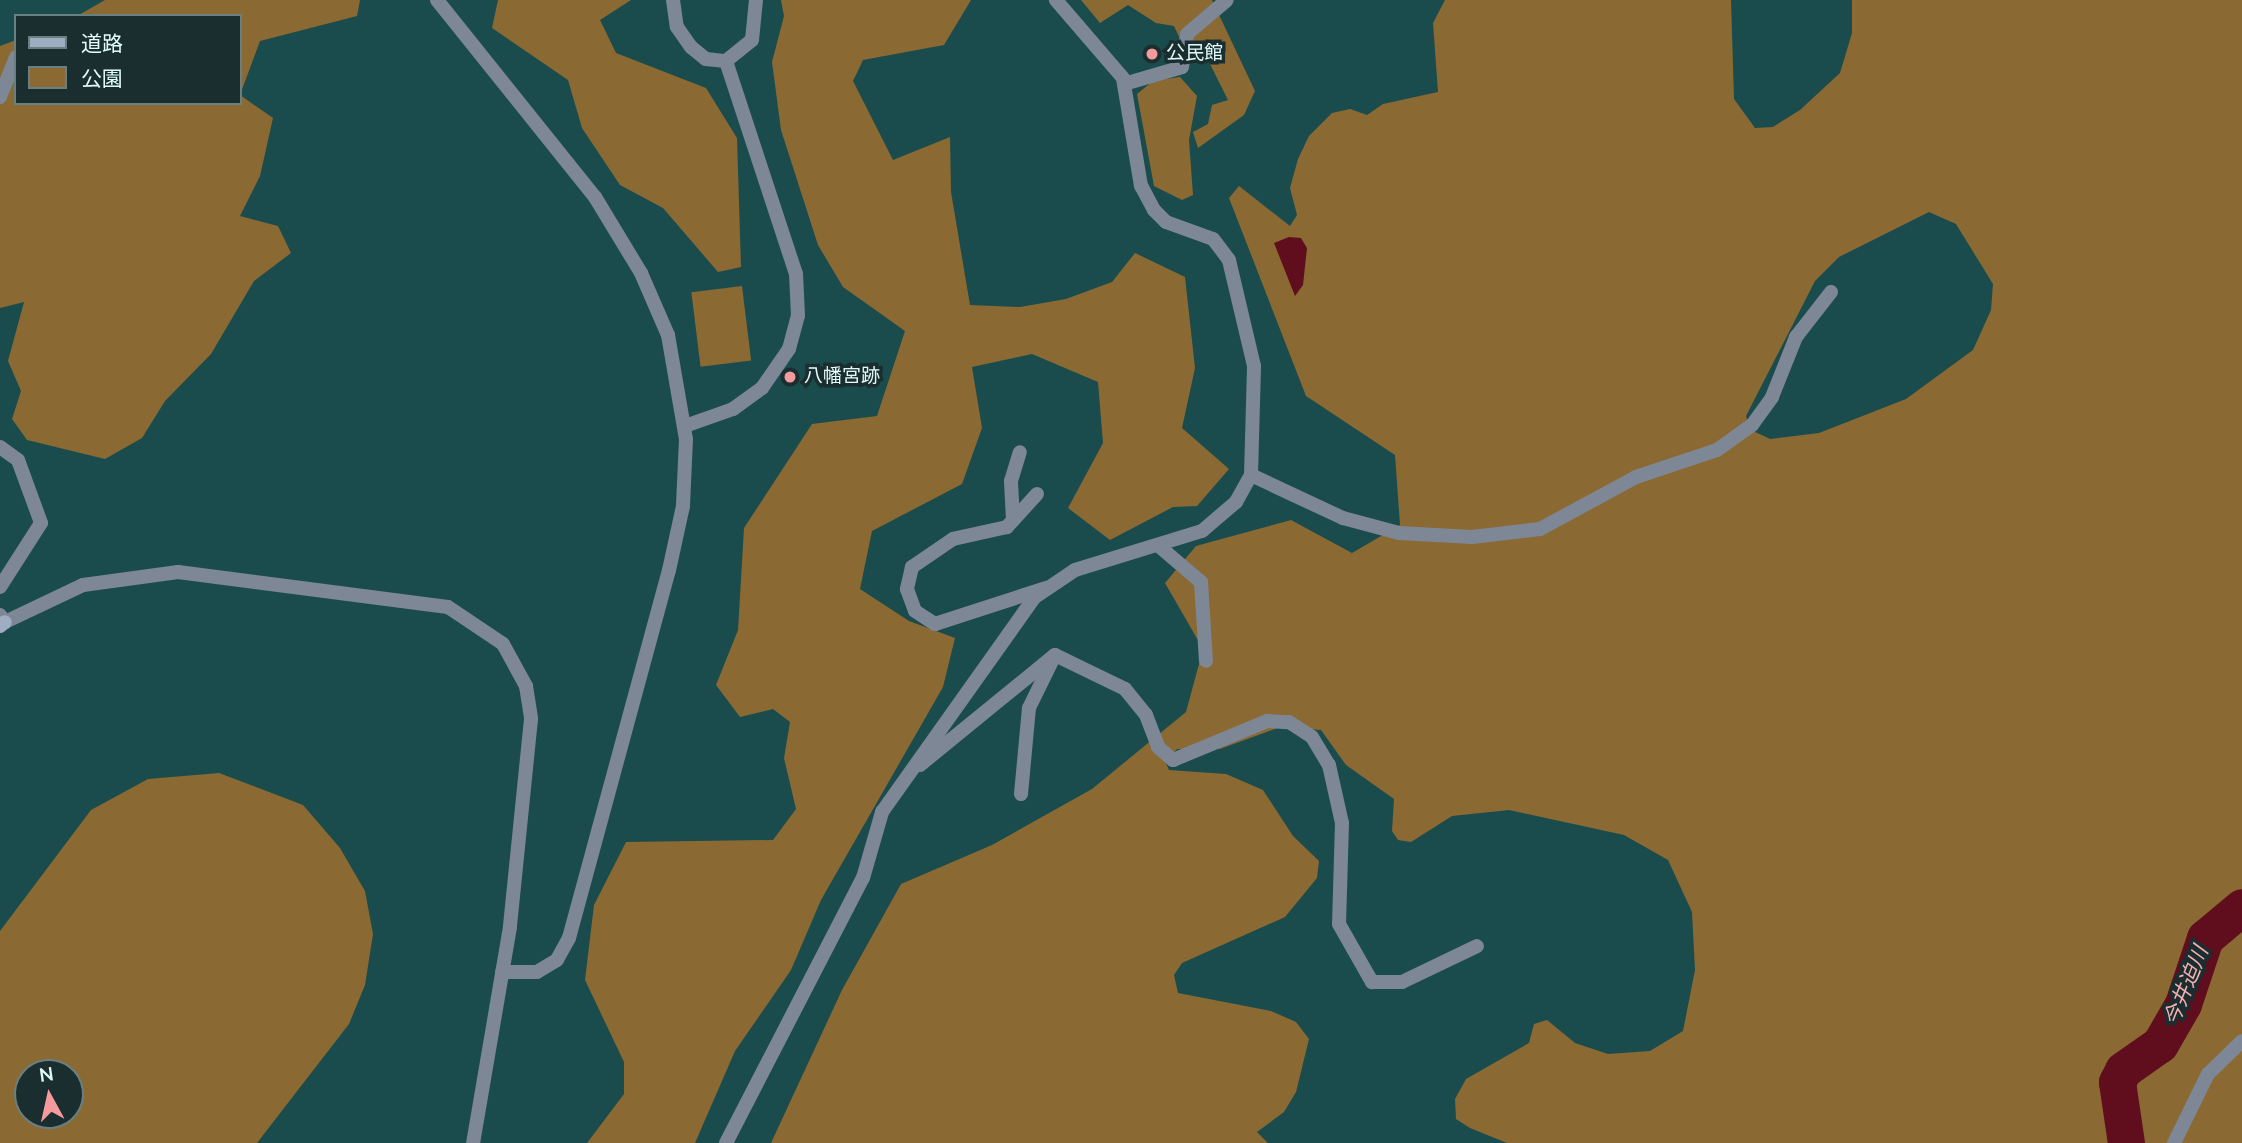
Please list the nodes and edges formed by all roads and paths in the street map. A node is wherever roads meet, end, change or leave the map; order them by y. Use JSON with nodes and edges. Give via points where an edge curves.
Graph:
{"nodes":[{"id":1,"x":437,"y":0,"type":"edge"},
{"id":2,"x":673,"y":0,"type":"edge"},
{"id":3,"x":756,"y":0,"type":"edge"},
{"id":4,"x":1056,"y":0,"type":"edge"},
{"id":5,"x":1227,"y":0,"type":"edge"},
{"id":6,"x":726,"y":61,"type":"junction"},
{"id":7,"x":14,"y":62,"type":"edge"},
{"id":8,"x":1124,"y":85,"type":"junction"},
{"id":9,"x":0,"y":97,"type":"edge"},
{"id":10,"x":1831,"y":292,"type":"dead end"},
{"id":11,"x":685,"y":426,"type":"junction"},
{"id":12,"x":0,"y":447,"type":"edge"},
{"id":13,"x":1020,"y":452,"type":"dead end"},
{"id":14,"x":1251,"y":475,"type":"junction"},
{"id":15,"x":1037,"y":494,"type":"dead end"},
{"id":16,"x":1013,"y":520,"type":"junction"},
{"id":17,"x":1160,"y":547,"type":"junction"},
{"id":18,"x":0,"y":587,"type":"edge"},
{"id":19,"x":1049,"y":588,"type":"junction"},
{"id":20,"x":2,"y":621,"type":"edge"},
{"id":21,"x":1055,"y":655,"type":"junction"},
{"id":22,"x":1206,"y":661,"type":"dead end"},
{"id":23,"x":911,"y":771,"type":"junction"},
{"id":24,"x":1021,"y":794,"type":"dead end"},
{"id":25,"x":1478,"y":946,"type":"dead end"},
{"id":26,"x":502,"y":972,"type":"junction"},
{"id":27,"x":2242,"y":1041,"type":"edge"},
{"id":28,"x":474,"y":1143,"type":"edge"},
{"id":29,"x":726,"y":1143,"type":"edge"},
{"id":30,"x":2174,"y":1143,"type":"edge"}],
"edges":[{"from":1,"to":11,"type":"street","via":[[595,197],[641,273],[668,335]]},
{"from":2,"to":6,"type":"street","via":[[677,27],[691,47],[706,60]]},
{"from":3,"to":6,"type":"street","via":[[752,40]]},
{"from":4,"to":8,"type":"street","via":[[1108,54]]},
{"from":5,"to":8,"type":"street","via":[[1187,34],[1182,67]]},
{"from":6,"to":11,"type":"street","via":[[796,274],[798,316],[789,349],[762,388],[733,409]]},
{"from":7,"to":9,"type":"street"},
{"from":8,"to":14,"type":"street","via":[[1141,186],[1154,210],[1178,228],[1213,239],[1229,260],[1254,366]]},
{"from":10,"to":14,"type":"street","via":[[1796,337],[1772,397],[1752,425],[1717,450],[1636,477],[1540,529],[1472,537],[1399,533],[1343,518]]},
{"from":11,"to":26,"type":"street","via":[[683,506],[569,938],[557,960],[537,972]]},
{"from":12,"to":18,"type":"street","via":[[18,460],[41,523]]},
{"from":13,"to":16,"type":"street","via":[[1012,481]]},
{"from":14,"to":17,"type":"street","via":[[1213,524]]},
{"from":15,"to":16,"type":"street"},
{"from":16,"to":19,"type":"street","via":[[1007,527],[953,539],[912,568],[912,607],[935,624],[1019,592]]},
{"from":17,"to":19,"type":"street","via":[[1075,570]]},
{"from":17,"to":22,"type":"street","via":[[1201,582]]},
{"from":19,"to":23,"type":"street","via":[[1035,597]]},
{"from":20,"to":26,"type":"street","via":[[83,585],[178,572],[405,599],[448,607],[476,621],[517,664],[531,719]]},
{"from":21,"to":23,"type":"street"},
{"from":21,"to":24,"type":"street","via":[[1029,708]]},
{"from":21,"to":25,"type":"street","via":[[1125,689],[1146,715],[1158,747],[1173,760],[1208,751],[1267,721],[1289,722],[1312,737],[1329,765],[1342,823],[1339,923],[1376,985],[1402,982]]},
{"from":23,"to":29,"type":"street","via":[[882,812],[863,878]]},
{"from":26,"to":28,"type":"street"},
{"from":27,"to":30,"type":"street","via":[[2208,1074]]}]}
